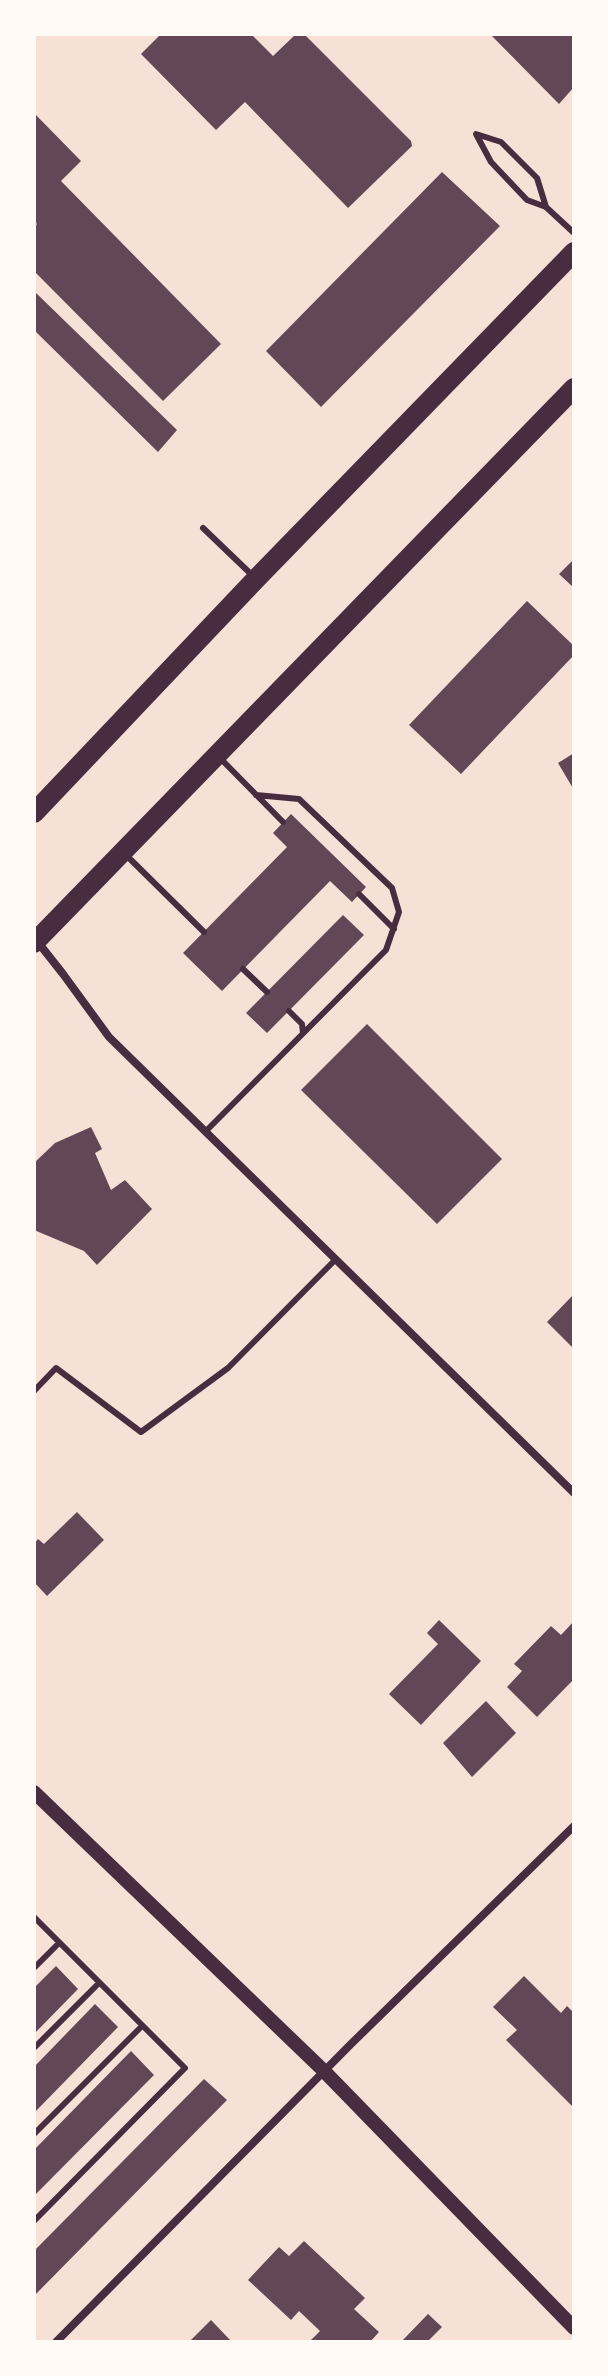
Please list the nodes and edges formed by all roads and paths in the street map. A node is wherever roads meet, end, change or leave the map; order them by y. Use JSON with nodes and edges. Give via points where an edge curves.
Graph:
{"nodes":[{"id":1,"x":546,"y":207,"type":"junction"},
{"id":2,"x":574,"y":233,"type":"edge"},
{"id":3,"x":574,"y":252,"type":"edge"},
{"id":4,"x":574,"y":388,"type":"edge"},
{"id":5,"x":203,"y":528,"type":"dead end"},
{"id":6,"x":256,"y":579,"type":"junction"},
{"id":7,"x":217,"y":755,"type":"junction"},
{"id":8,"x":256,"y":795,"type":"junction"},
{"id":9,"x":34,"y":813,"type":"edge"},
{"id":10,"x":283,"y":822,"type":"dead end"},
{"id":11,"x":122,"y":852,"type":"junction"},
{"id":12,"x":359,"y":894,"type":"dead end"},
{"id":13,"x":394,"y":929,"type":"junction"},
{"id":14,"x":204,"y":932,"type":"dead end"},
{"id":15,"x":35,"y":941,"type":"edge"},
{"id":16,"x":243,"y":969,"type":"dead end"},
{"id":17,"x":267,"y":992,"type":"dead end"},
{"id":18,"x":289,"y":1011,"type":"dead end"},
{"id":19,"x":303,"y":1033,"type":"junction"},
{"id":20,"x":206,"y":1131,"type":"junction"},
{"id":21,"x":336,"y":1259,"type":"junction"},
{"id":22,"x":34,"y":1391,"type":"edge"},
{"id":23,"x":574,"y":1493,"type":"edge"},
{"id":24,"x":34,"y":1792,"type":"edge"},
{"id":25,"x":574,"y":1826,"type":"edge"},
{"id":26,"x":34,"y":1917,"type":"edge"},
{"id":27,"x":59,"y":1943,"type":"junction"},
{"id":28,"x":34,"y":1968,"type":"edge"},
{"id":29,"x":99,"y":1983,"type":"junction"},
{"id":30,"x":142,"y":2026,"type":"junction"},
{"id":31,"x":34,"y":2048,"type":"edge"},
{"id":32,"x":324,"y":2071,"type":"junction"},
{"id":33,"x":34,"y":2134,"type":"edge"},
{"id":34,"x":34,"y":2221,"type":"edge"},
{"id":35,"x":574,"y":2328,"type":"edge"},
{"id":36,"x":56,"y":2342,"type":"edge"}],
"edges":[{"from":1,"to":1,"type":"lane","via":[[537,178],[501,142],[476,134],[491,162],[527,200]]},
{"from":1,"to":2,"type":"lane"},
{"from":3,"to":6,"type":"main road"},
{"from":4,"to":7,"type":"main road"},
{"from":5,"to":6,"type":"lane"},
{"from":6,"to":9,"type":"main road"},
{"from":7,"to":8,"type":"lane"},
{"from":7,"to":11,"type":"main road"},
{"from":8,"to":10,"type":"lane"},
{"from":8,"to":13,"type":"lane","via":[[299,799],[392,888],[399,912]]},
{"from":11,"to":14,"type":"lane"},
{"from":11,"to":15,"type":"main road"},
{"from":12,"to":13,"type":"lane"},
{"from":13,"to":19,"type":"lane","via":[[386,950]]},
{"from":15,"to":20,"type":"street","via":[[109,1037]]},
{"from":16,"to":17,"type":"lane"},
{"from":18,"to":19,"type":"lane"},
{"from":19,"to":20,"type":"lane"},
{"from":20,"to":21,"type":"street"},
{"from":21,"to":22,"type":"lane","via":[[228,1368],[141,1432],[56,1368]]},
{"from":21,"to":23,"type":"street"},
{"from":24,"to":32,"type":"street"},
{"from":25,"to":32,"type":"street"},
{"from":26,"to":27,"type":"lane"},
{"from":27,"to":28,"type":"lane"},
{"from":27,"to":29,"type":"lane"},
{"from":29,"to":30,"type":"lane"},
{"from":29,"to":31,"type":"lane"},
{"from":30,"to":33,"type":"lane"},
{"from":30,"to":34,"type":"lane","via":[[185,2068]]},
{"from":32,"to":35,"type":"street"},
{"from":32,"to":36,"type":"street"}]}
